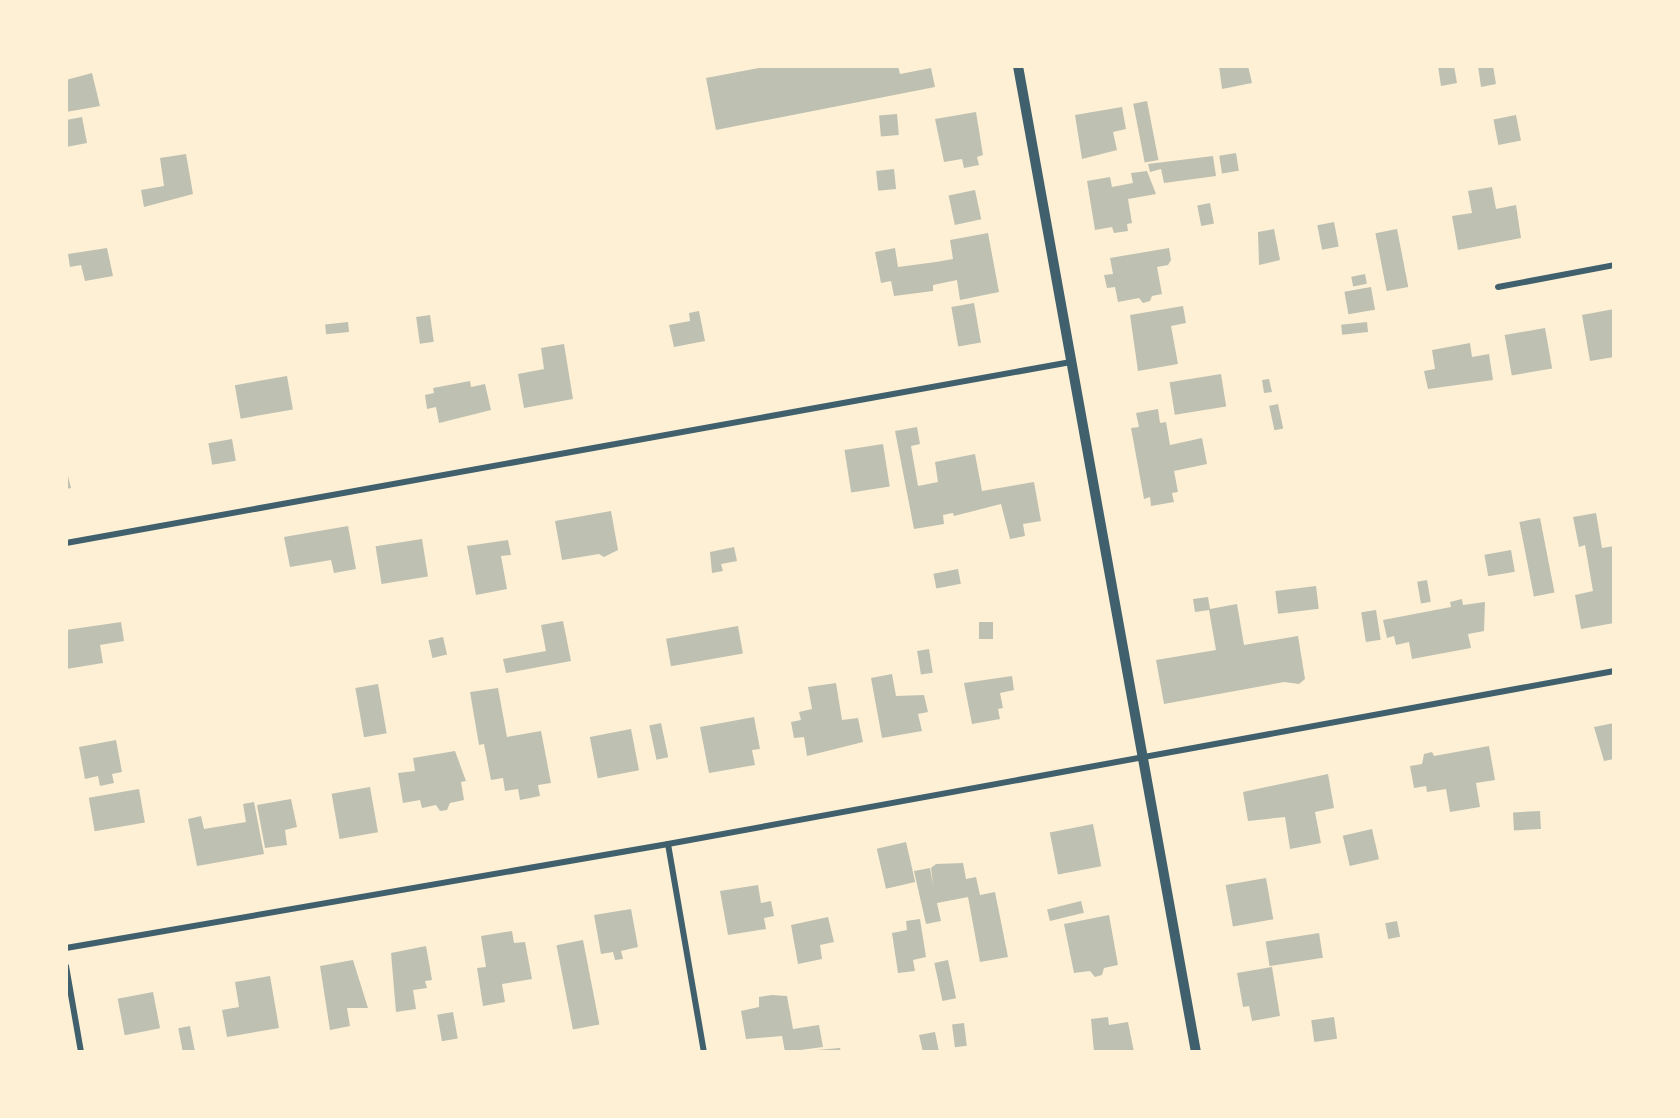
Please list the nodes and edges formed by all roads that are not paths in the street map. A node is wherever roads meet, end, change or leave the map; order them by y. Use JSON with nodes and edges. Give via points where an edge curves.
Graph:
{"nodes":[{"id":1,"x":1018,"y":66,"type":"edge"},
{"id":2,"x":1614,"y":265,"type":"edge"},
{"id":3,"x":1498,"y":287,"type":"dead end"},
{"id":4,"x":1071,"y":362,"type":"junction"},
{"id":5,"x":66,"y":543,"type":"edge"},
{"id":6,"x":1614,"y":671,"type":"edge"},
{"id":7,"x":1144,"y":754,"type":"junction"},
{"id":8,"x":668,"y":844,"type":"junction"},
{"id":9,"x":66,"y":948,"type":"edge"},
{"id":10,"x":66,"y":966,"type":"edge"},
{"id":11,"x":81,"y":1052,"type":"edge"},
{"id":12,"x":704,"y":1052,"type":"edge"},
{"id":13,"x":1196,"y":1052,"type":"edge"}],
"edges":[{"from":1,"to":4,"type":"street"},
{"from":2,"to":3,"type":"street"},
{"from":4,"to":5,"type":"street"},
{"from":4,"to":7,"type":"street"},
{"from":6,"to":7,"type":"street"},
{"from":7,"to":8,"type":"street"},
{"from":7,"to":13,"type":"street"},
{"from":8,"to":9,"type":"street"},
{"from":8,"to":12,"type":"street"},
{"from":10,"to":11,"type":"street"}]}
